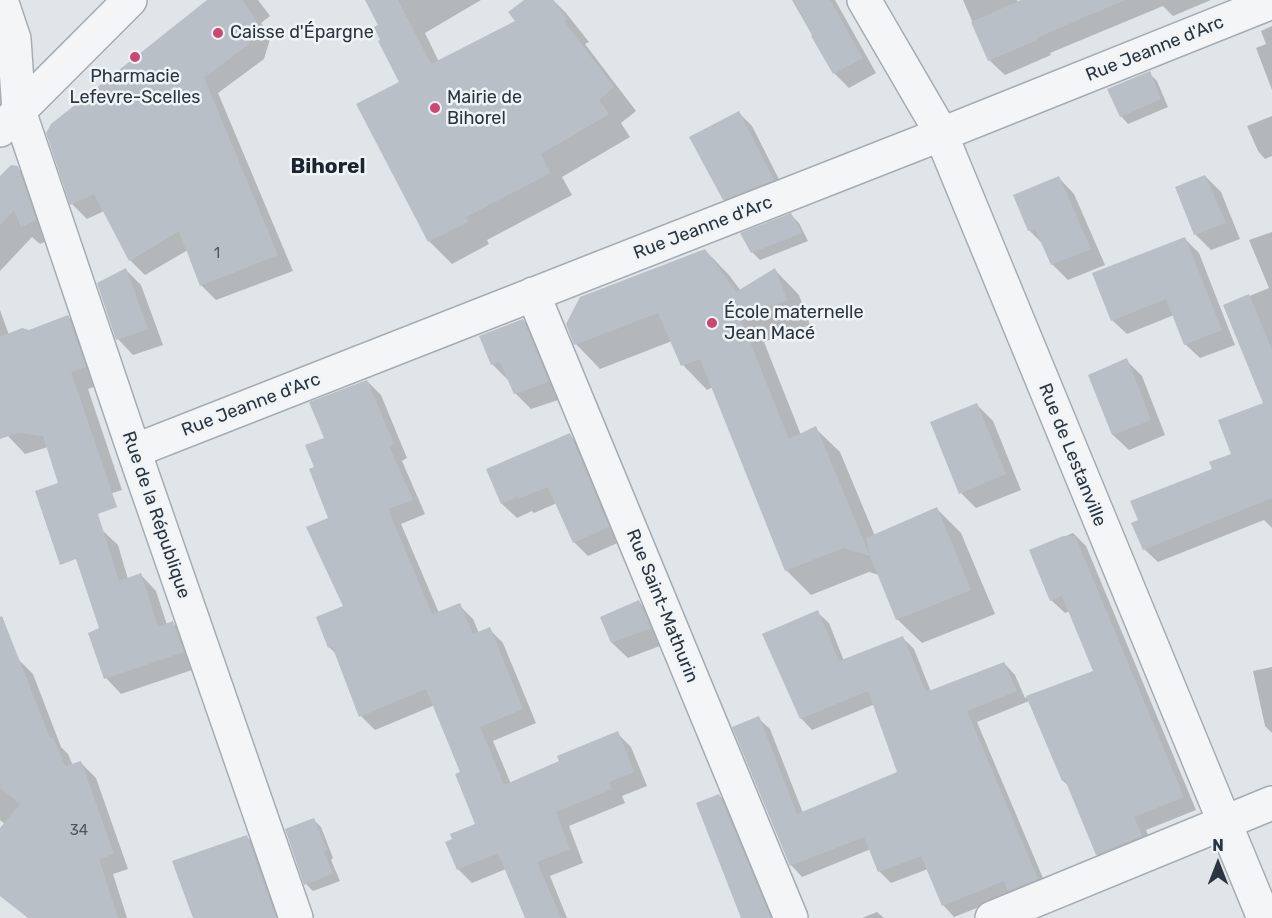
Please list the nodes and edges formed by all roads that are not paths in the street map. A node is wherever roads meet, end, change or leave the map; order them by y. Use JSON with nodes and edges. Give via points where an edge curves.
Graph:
{"nodes":[{"id":1,"x":1,"y":0,"type":"edge"},
{"id":2,"x":130,"y":0,"type":"edge"},
{"id":3,"x":864,"y":0,"type":"edge"},
{"id":4,"x":1272,"y":2,"type":"edge"},
{"id":5,"x":9,"y":120,"type":"edge"},
{"id":6,"x":942,"y":134,"type":"junction"},
{"id":7,"x":533,"y":294,"type":"junction"},
{"id":8,"x":134,"y":451,"type":"junction"},
{"id":9,"x":1272,"y":803,"type":"edge"},
{"id":10,"x":1224,"y":823,"type":"junction"},
{"id":11,"x":296,"y":918,"type":"edge"},
{"id":12,"x":791,"y":918,"type":"edge"},
{"id":13,"x":992,"y":918,"type":"edge"},
{"id":14,"x":1264,"y":918,"type":"edge"}],
"edges":[{"from":1,"to":5,"type":"street","name":"Rue de la République","via":[[14,39]]},
{"from":2,"to":5,"type":"street"},
{"from":3,"to":6,"type":"street","name":"Rue de Lestanville"},
{"from":4,"to":6,"type":"street","name":"Rue Jeanne d'Arc"},
{"from":5,"to":8,"type":"street","name":"Rue de la République"},
{"from":6,"to":7,"type":"street","name":"Rue Jeanne d'Arc"},
{"from":6,"to":10,"type":"street","name":"Rue de Lestanville"},
{"from":7,"to":8,"type":"street","name":"Rue Jeanne d'Arc"},
{"from":7,"to":12,"type":"street","name":"Rue Saint-Mathurin"},
{"from":8,"to":11,"type":"street","name":"Rue de la République"},
{"from":9,"to":10,"type":"street"},
{"from":10,"to":13,"type":"street"},
{"from":10,"to":14,"type":"street","name":"Rue de Lestanville"}]}
